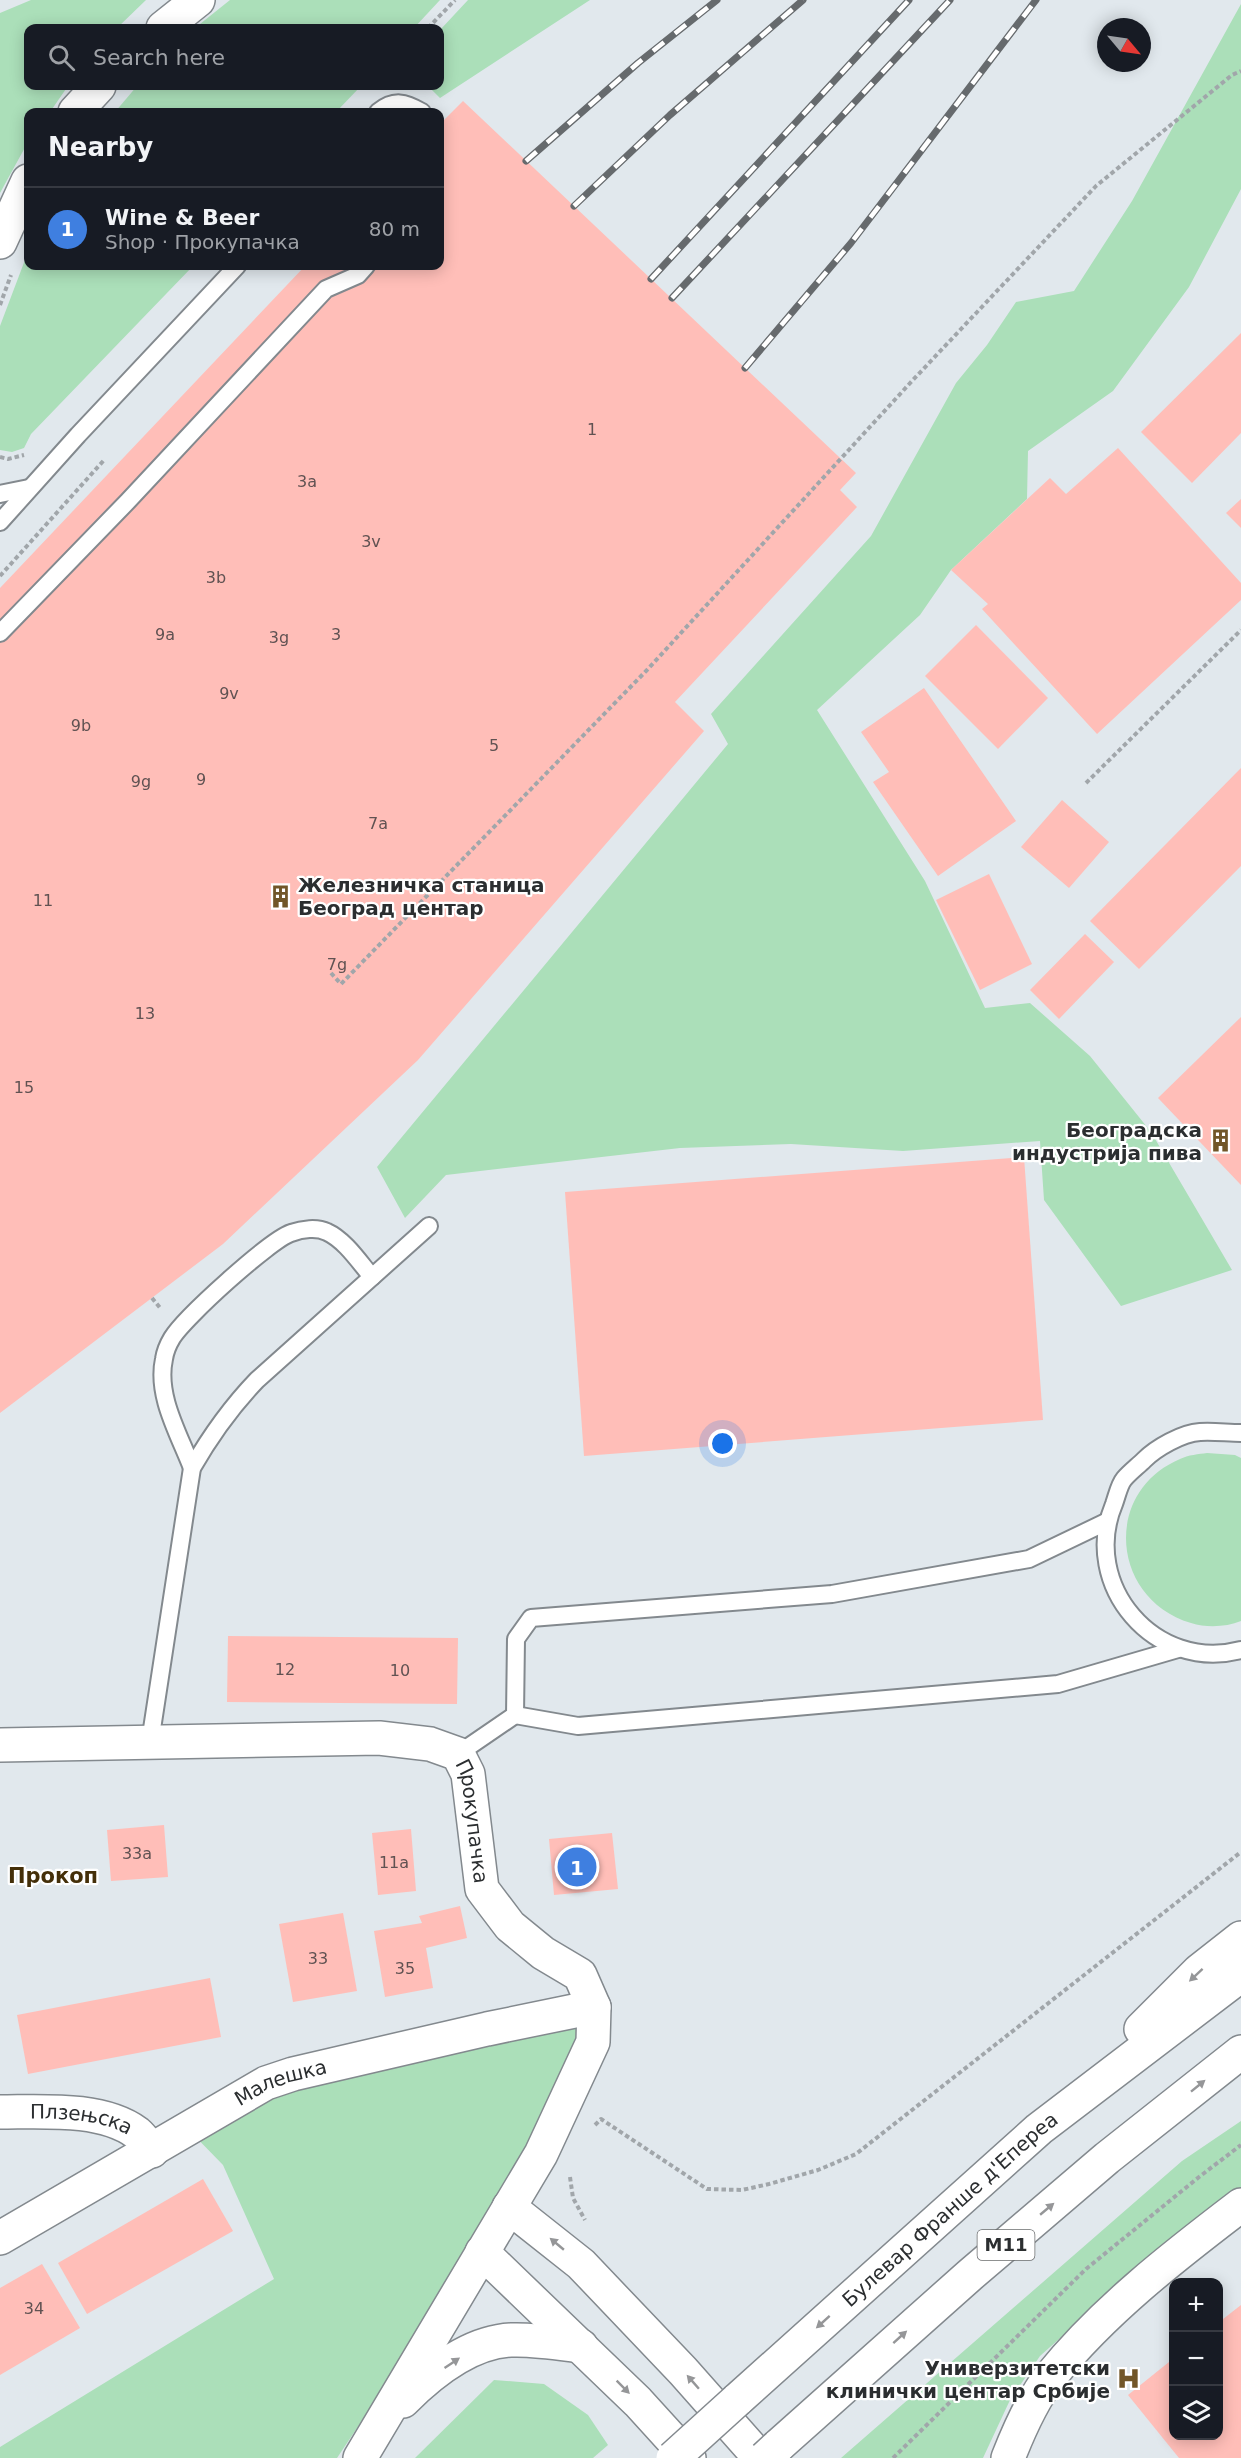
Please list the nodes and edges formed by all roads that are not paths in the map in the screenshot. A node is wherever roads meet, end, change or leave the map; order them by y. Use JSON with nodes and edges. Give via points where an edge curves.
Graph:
{"nodes":[{"id":1,"x":198,"y":0,"type":"edge"},
{"id":2,"x":168,"y":24,"type":"edge"},
{"id":3,"x":95,"y":90,"type":"edge"},
{"id":4,"x":79,"y":108,"type":"edge"},
{"id":5,"x":383,"y":108,"type":"edge"},
{"id":6,"x":412,"y":108,"type":"edge"},
{"id":7,"x":24,"y":191,"type":"edge"},
{"id":8,"x":0,"y":242,"type":"edge"},
{"id":9,"x":233,"y":270,"type":"edge"},
{"id":10,"x":362,"y":270,"type":"edge"},
{"id":11,"x":29,"y":488,"type":"junction"},
{"id":12,"x":0,"y":494,"type":"edge"},
{"id":13,"x":0,"y":522,"type":"edge"},
{"id":14,"x":0,"y":633,"type":"edge"},
{"id":15,"x":429,"y":1226,"type":"dead end"},
{"id":16,"x":372,"y":1277,"type":"junction"},
{"id":17,"x":1241,"y":1434,"type":"edge"},
{"id":18,"x":192,"y":1467,"type":"junction"},
{"id":19,"x":1106,"y":1522,"type":"junction"},
{"id":20,"x":1178,"y":1649,"type":"junction"},
{"id":21,"x":1241,"y":1650,"type":"edge"},
{"id":22,"x":515,"y":1715,"type":"junction"},
{"id":23,"x":150,"y":1742,"type":"junction"},
{"id":24,"x":0,"y":1746,"type":"edge"},
{"id":25,"x":458,"y":1754,"type":"junction"},
{"id":26,"x":1241,"y":1938,"type":"edge"},
{"id":27,"x":1241,"y":1975,"type":"edge"},
{"id":28,"x":594,"y":2007,"type":"junction"},
{"id":29,"x":1241,"y":2052,"type":"edge"},
{"id":30,"x":0,"y":2112,"type":"edge"},
{"id":31,"x":1039,"y":2129,"type":"junction"},
{"id":32,"x":152,"y":2151,"type":"junction"},
{"id":33,"x":1241,"y":2205,"type":"edge"},
{"id":34,"x":509,"y":2207,"type":"junction"},
{"id":35,"x":0,"y":2238,"type":"edge"},
{"id":36,"x":482,"y":2252,"type":"junction"},
{"id":37,"x":581,"y":2346,"type":"junction"},
{"id":38,"x":376,"y":2428,"type":"junction"},
{"id":39,"x":768,"y":2454,"type":"edge"},
{"id":40,"x":360,"y":2458,"type":"edge"},
{"id":41,"x":673,"y":2458,"type":"edge"},
{"id":42,"x":689,"y":2458,"type":"edge"},
{"id":43,"x":1008,"y":2458,"type":"edge"}],
"edges":[{"from":1,"to":2,"type":"main road"},
{"from":3,"to":4,"type":"main road"},
{"from":5,"to":6,"type":"lane","via":[[397,102]]},
{"from":7,"to":8,"type":"main road"},
{"from":9,"to":11,"type":"lane"},
{"from":10,"to":14,"type":"lane","via":[[326,289]]},
{"from":11,"to":12,"type":"lane"},
{"from":11,"to":13,"type":"lane"},
{"from":15,"to":16,"type":"lane"},
{"from":16,"to":18,"type":"lane","via":[[234,1404]]},
{"from":16,"to":18,"type":"lane","via":[[328,1232],[311,1229],[291,1233],[271,1244],[185,1321],[168,1348],[162,1382]]},
{"from":17,"to":19,"type":"lane","via":[[1198,1432],[1156,1448],[1123,1480]]},
{"from":18,"to":23,"type":"lane"},
{"from":19,"to":20,"type":"lane","via":[[1106,1561],[1119,1599],[1144,1629]]},
{"from":19,"to":22,"type":"lane","via":[[1029,1559],[832,1594],[531,1618],[516,1639]]},
{"from":20,"to":21,"type":"lane","via":[[1223,1655]]},
{"from":20,"to":22,"type":"lane","via":[[1059,1684],[578,1726]]},
{"from":22,"to":25,"type":"lane"},
{"from":23,"to":24,"type":"main road","name":"Прокупачка"},
{"from":23,"to":25,"type":"main road","name":"Прокупачка","via":[[379,1738],[430,1744]]},
{"from":25,"to":28,"type":"main road","name":"Прокупачка","via":[[468,1774],[482,1889],[510,1926],[543,1953],[580,1974]]},
{"from":26,"to":31,"type":"main road","one_way":true,"via":[[1199,1971]]},
{"from":27,"to":31,"type":"main road","name":"Булевар Франше д'Епереа"},
{"from":28,"to":32,"type":"main road","name":"Малешка","via":[[293,2074],[266,2083]]},
{"from":28,"to":34,"type":"main road","name":"Прокупачка","via":[[593,2042],[541,2154]]},
{"from":39,"to":29,"type":"main road","number":"M11","one_way":true,"via":[[1107,2158]]},
{"from":30,"to":32,"type":"main road","name":"Плзењска","via":[[92,2114],[120,2122],[139,2134]]},
{"from":31,"to":41,"type":"main road","name":"Булевар Франше д'Епереа","one_way":true,"bridge":true},
{"from":32,"to":35,"type":"main road","name":"Малешка"},
{"from":33,"to":43,"type":"main road","via":[[1135,2292],[1068,2357],[1032,2407]]},
{"from":34,"to":36,"type":"main road","name":"Прокупачка"},
{"from":39,"to":34,"type":"main road","one_way":true,"via":[[596,2280]]},
{"from":36,"to":37,"type":"main road"},
{"from":36,"to":38,"type":"main road","name":"Прокупачка"},
{"from":38,"to":37,"type":"main road","one_way":true,"via":[[422,2383],[475,2347],[509,2340]]},
{"from":37,"to":42,"type":"main road","one_way":true},
{"from":38,"to":40,"type":"main road"}]}
